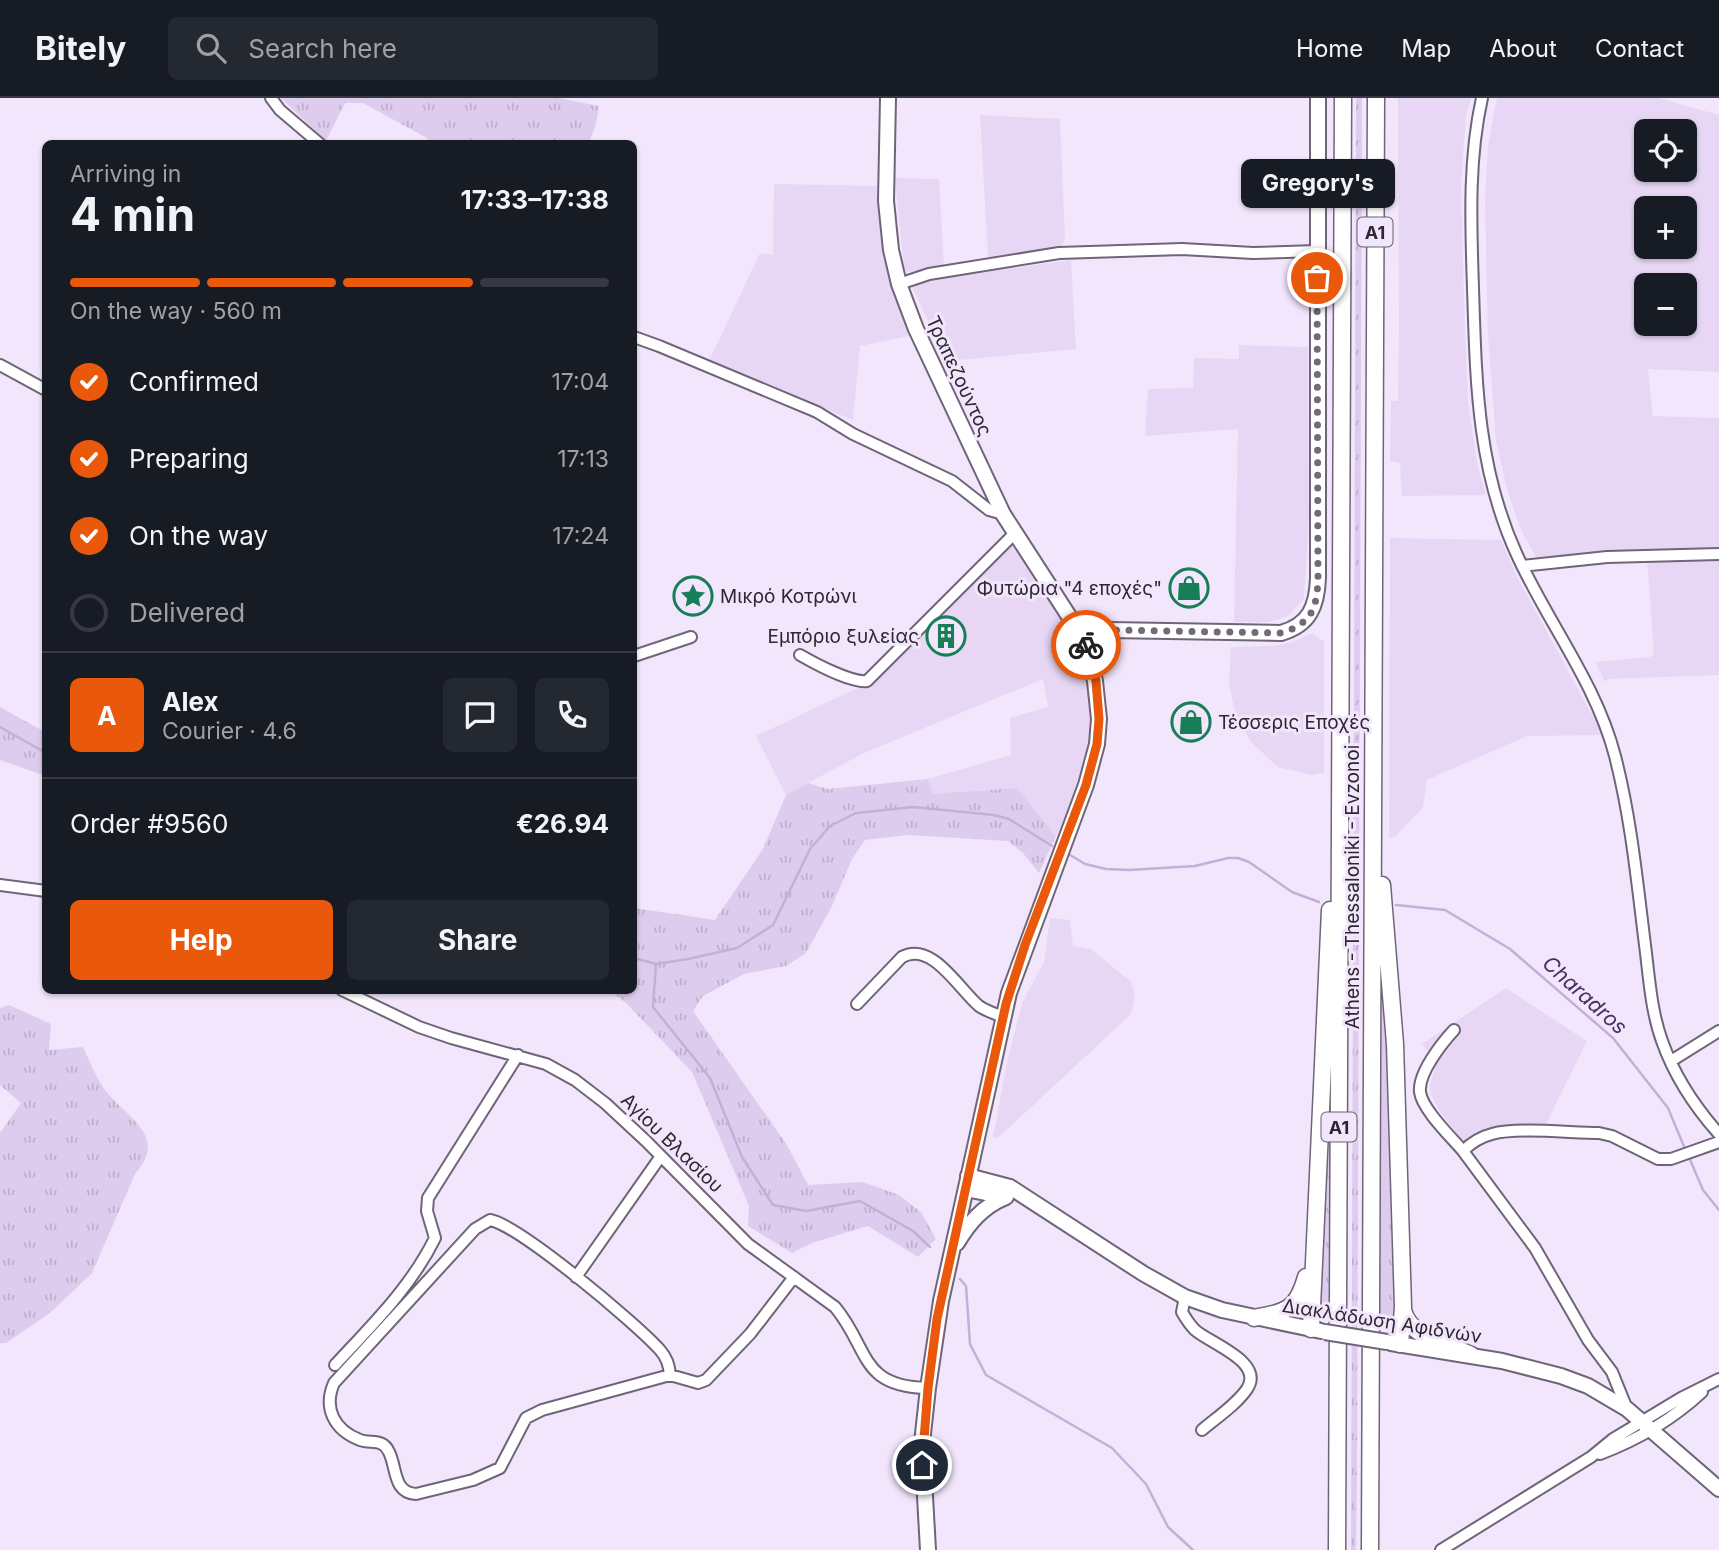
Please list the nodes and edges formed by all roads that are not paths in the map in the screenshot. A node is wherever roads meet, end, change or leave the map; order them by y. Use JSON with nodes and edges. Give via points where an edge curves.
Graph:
{"nodes":[{"id":1,"x":271,"y":98,"type":"edge"},
{"id":2,"x":888,"y":98,"type":"edge"},
{"id":3,"x":1318,"y":98,"type":"edge"},
{"id":4,"x":1343,"y":98,"type":"edge"},
{"id":5,"x":1376,"y":98,"type":"edge"},
{"id":6,"x":1482,"y":98,"type":"edge"},
{"id":7,"x":315,"y":140,"type":"edge"},
{"id":8,"x":1317,"y":251,"type":"junction"},
{"id":9,"x":898,"y":284,"type":"junction"},
{"id":10,"x":637,"y":338,"type":"edge"},
{"id":11,"x":0,"y":365,"type":"edge"},
{"id":12,"x":42,"y":388,"type":"edge"},
{"id":13,"x":1003,"y":514,"type":"junction"},
{"id":14,"x":1016,"y":533,"type":"junction"},
{"id":15,"x":1719,"y":554,"type":"edge"},
{"id":16,"x":1522,"y":566,"type":"junction"},
{"id":17,"x":691,"y":637,"type":"dead end"},
{"id":18,"x":1085,"y":642,"type":"junction"},
{"id":19,"x":637,"y":655,"type":"edge"},
{"id":20,"x":800,"y":655,"type":"dead end"},
{"id":21,"x":1341,"y":786,"type":"junction"},
{"id":22,"x":1373,"y":788,"type":"junction"},
{"id":23,"x":0,"y":885,"type":"edge"},
{"id":24,"x":42,"y":890,"type":"edge"},
{"id":25,"x":350,"y":994,"type":"edge"},
{"id":26,"x":857,"y":1004,"type":"dead end"},
{"id":27,"x":1004,"y":1017,"type":"junction"},
{"id":28,"x":1454,"y":1030,"type":"dead end"},
{"id":29,"x":1719,"y":1031,"type":"edge"},
{"id":30,"x":518,"y":1055,"type":"junction"},
{"id":31,"x":1671,"y":1061,"type":"junction"},
{"id":32,"x":1719,"y":1134,"type":"edge"},
{"id":33,"x":1719,"y":1142,"type":"edge"},
{"id":34,"x":1462,"y":1151,"type":"junction"},
{"id":35,"x":661,"y":1156,"type":"junction"},
{"id":36,"x":967,"y":1182,"type":"junction"},
{"id":37,"x":1006,"y":1197,"type":"junction"},
{"id":38,"x":1029,"y":1199,"type":"junction"},
{"id":39,"x":952,"y":1250,"type":"junction"},
{"id":40,"x":1313,"y":1254,"type":"junction"},
{"id":41,"x":576,"y":1277,"type":"junction"},
{"id":42,"x":794,"y":1277,"type":"junction"},
{"id":43,"x":1185,"y":1297,"type":"junction"},
{"id":44,"x":1403,"y":1307,"type":"junction"},
{"id":45,"x":1254,"y":1318,"type":"junction"},
{"id":46,"x":1318,"y":1330,"type":"junction"},
{"id":47,"x":1394,"y":1343,"type":"junction"},
{"id":48,"x":1471,"y":1354,"type":"junction"},
{"id":49,"x":335,"y":1364,"type":"dead end"},
{"id":50,"x":670,"y":1374,"type":"junction"},
{"id":51,"x":1715,"y":1381,"type":"edge"},
{"id":52,"x":928,"y":1388,"type":"junction"},
{"id":53,"x":1627,"y":1409,"type":"junction"},
{"id":54,"x":1646,"y":1425,"type":"junction"},
{"id":55,"x":1202,"y":1430,"type":"dead end"},
{"id":56,"x":1371,"y":1467,"type":"junction"},
{"id":57,"x":1378,"y":1486,"type":"dead end"},
{"id":58,"x":1719,"y":1489,"type":"edge"},
{"id":59,"x":1338,"y":1527,"type":"junction"},
{"id":60,"x":928,"y":1550,"type":"edge"},
{"id":61,"x":1331,"y":1550,"type":"edge"},
{"id":62,"x":1337,"y":1550,"type":"edge"},
{"id":63,"x":1370,"y":1550,"type":"edge"},
{"id":64,"x":1441,"y":1550,"type":"edge"}],
"edges":[{"from":1,"to":7,"type":"street"},
{"from":2,"to":9,"type":"main road","name":"Τραπεζούντος","via":[[886,201]]},
{"from":3,"to":8,"type":"main road"},
{"from":4,"to":21,"type":"highway","name":"Athens - Thessaloniki - Evzonoi","number":"Α1"},
{"from":5,"to":22,"type":"highway","name":"Athens - Thessaloniki - Evzonoi","number":"Α1"},
{"from":6,"to":16,"type":"street","via":[[1470,201],[1479,418],[1492,491]]},
{"from":8,"to":9,"type":"street","via":[[1059,253],[929,274]]},
{"from":8,"to":18,"type":"main road","via":[[1318,579],[1311,614],[1281,633],[1109,630]]},
{"from":9,"to":13,"type":"main road","name":"Τραπεζούντος"},
{"from":10,"to":13,"type":"street","via":[[817,412],[951,481],[989,510]]},
{"from":11,"to":12,"type":"street"},
{"from":13,"to":14,"type":"main road","name":"Τραπεζούντος"},
{"from":14,"to":18,"type":"main road","name":"Τραπεζούντος"},
{"from":14,"to":20,"type":"street","via":[[867,681]]},
{"from":15,"to":16,"type":"street","via":[[1607,557]]},
{"from":16,"to":31,"type":"street","via":[[1590,692],[1614,754],[1627,813],[1652,997]]},
{"from":17,"to":19,"type":"street"},
{"from":18,"to":27,"type":"main road","name":"Τραπεζούντος","via":[[1098,706],[1094,758]]},
{"from":21,"to":40,"type":"highway","via":[[1331,890]]},
{"from":21,"to":59,"type":"highway","name":"Athens - Thessaloniki - Evzonoi","number":"Α1"},
{"from":22,"to":44,"type":"highway","via":[[1395,1044]]},
{"from":22,"to":56,"type":"highway","name":"Athens - Thessaloniki - Evzonoi","number":"Α1"},
{"from":23,"to":24,"type":"street"},
{"from":25,"to":30,"type":"street","name":"Αγίου Βλασίου","via":[[419,1027]]},
{"from":26,"to":27,"type":"street","via":[[902,957],[919,953],[939,966],[980,1007]]},
{"from":27,"to":36,"type":"main road","name":"Τραπεζούντος"},
{"from":28,"to":34,"type":"street","via":[[1434,1053],[1420,1090],[1423,1101]]},
{"from":29,"to":31,"type":"street"},
{"from":30,"to":35,"type":"street","name":"Αγίου Βλασίου","via":[[575,1080]]},
{"from":30,"to":49,"type":"street","via":[[428,1198],[435,1238],[428,1251],[398,1298]]},
{"from":31,"to":32,"type":"street","via":[[1703,1117]]},
{"from":33,"to":34,"type":"street","via":[[1664,1160],[1599,1133],[1515,1132],[1494,1133]]},
{"from":34,"to":53,"type":"street","via":[[1535,1248],[1612,1373]]},
{"from":35,"to":41,"type":"street"},
{"from":35,"to":42,"type":"street","name":"Αγίου Βλασίου","via":[[748,1244]]},
{"from":36,"to":37,"type":"main road","name":"Διακλάδωση Αφιδνών"},
{"from":36,"to":38,"type":"main road","name":"Διακλάδωση Αφιδνών","via":[[1010,1187]]},
{"from":36,"to":39,"type":"main road","name":"Τραπεζούντος"},
{"from":37,"to":38,"type":"main road","name":"Διακλάδωση Αφιδνών"},
{"from":37,"to":39,"type":"main road","via":[[977,1216]]},
{"from":38,"to":43,"type":"main road","name":"Διακλάδωση Αφιδνών"},
{"from":39,"to":52,"type":"main road","name":"Τραπεζούντος"},
{"from":40,"to":45,"type":"highway","via":[[1304,1287],[1292,1307]]},
{"from":40,"to":46,"type":"highway"},
{"from":41,"to":50,"type":"street","via":[[660,1350]]},
{"from":41,"to":50,"type":"street","via":[[499,1221],[484,1223],[334,1383],[328,1396],[331,1415],[361,1440],[385,1445],[399,1486],[416,1494],[474,1480],[500,1468],[526,1418],[542,1410]]},
{"from":42,"to":50,"type":"street","via":[[750,1334],[706,1380],[698,1383]]},
{"from":42,"to":52,"type":"street","name":"Αγίου Βλασίου","via":[[835,1307],[872,1370],[907,1388]]},
{"from":43,"to":45,"type":"main road","name":"Διακλάδωση Αφιδνών"},
{"from":43,"to":55,"type":"street","via":[[1182,1312],[1186,1321],[1244,1362],[1251,1374],[1248,1388]]},
{"from":44,"to":47,"type":"highway"},
{"from":44,"to":48,"type":"highway","via":[[1413,1327]]},
{"from":45,"to":46,"type":"main road","name":"Διακλάδωση Αφιδνών"},
{"from":46,"to":47,"type":"main road","name":"Διακλάδωση Αφιδνών","bridge":true},
{"from":47,"to":48,"type":"main road","name":"Διακλάδωση Αφιδνών"},
{"from":48,"to":53,"type":"main road","name":"Διακλάδωση Αφιδνών","via":[[1561,1376]]},
{"from":51,"to":54,"type":"street"},
{"from":52,"to":60,"type":"main road","name":"Τραπεζούντος","via":[[922,1443]]},
{"from":53,"to":54,"type":"main road","name":"Διακλάδωση Αφιδνών"},
{"from":54,"to":58,"type":"main road","name":"Διακλάδωση Αφιδνών"},
{"from":54,"to":64,"type":"street","via":[[1614,1439],[1591,1458]]},
{"from":56,"to":57,"type":"highway"},
{"from":56,"to":63,"type":"highway","name":"Athens - Thessaloniki - Evzonoi","number":"Α1"},
{"from":59,"to":61,"type":"highway"},
{"from":59,"to":62,"type":"highway","name":"Athens - Thessaloniki - Evzonoi","number":"Α1"}]}
